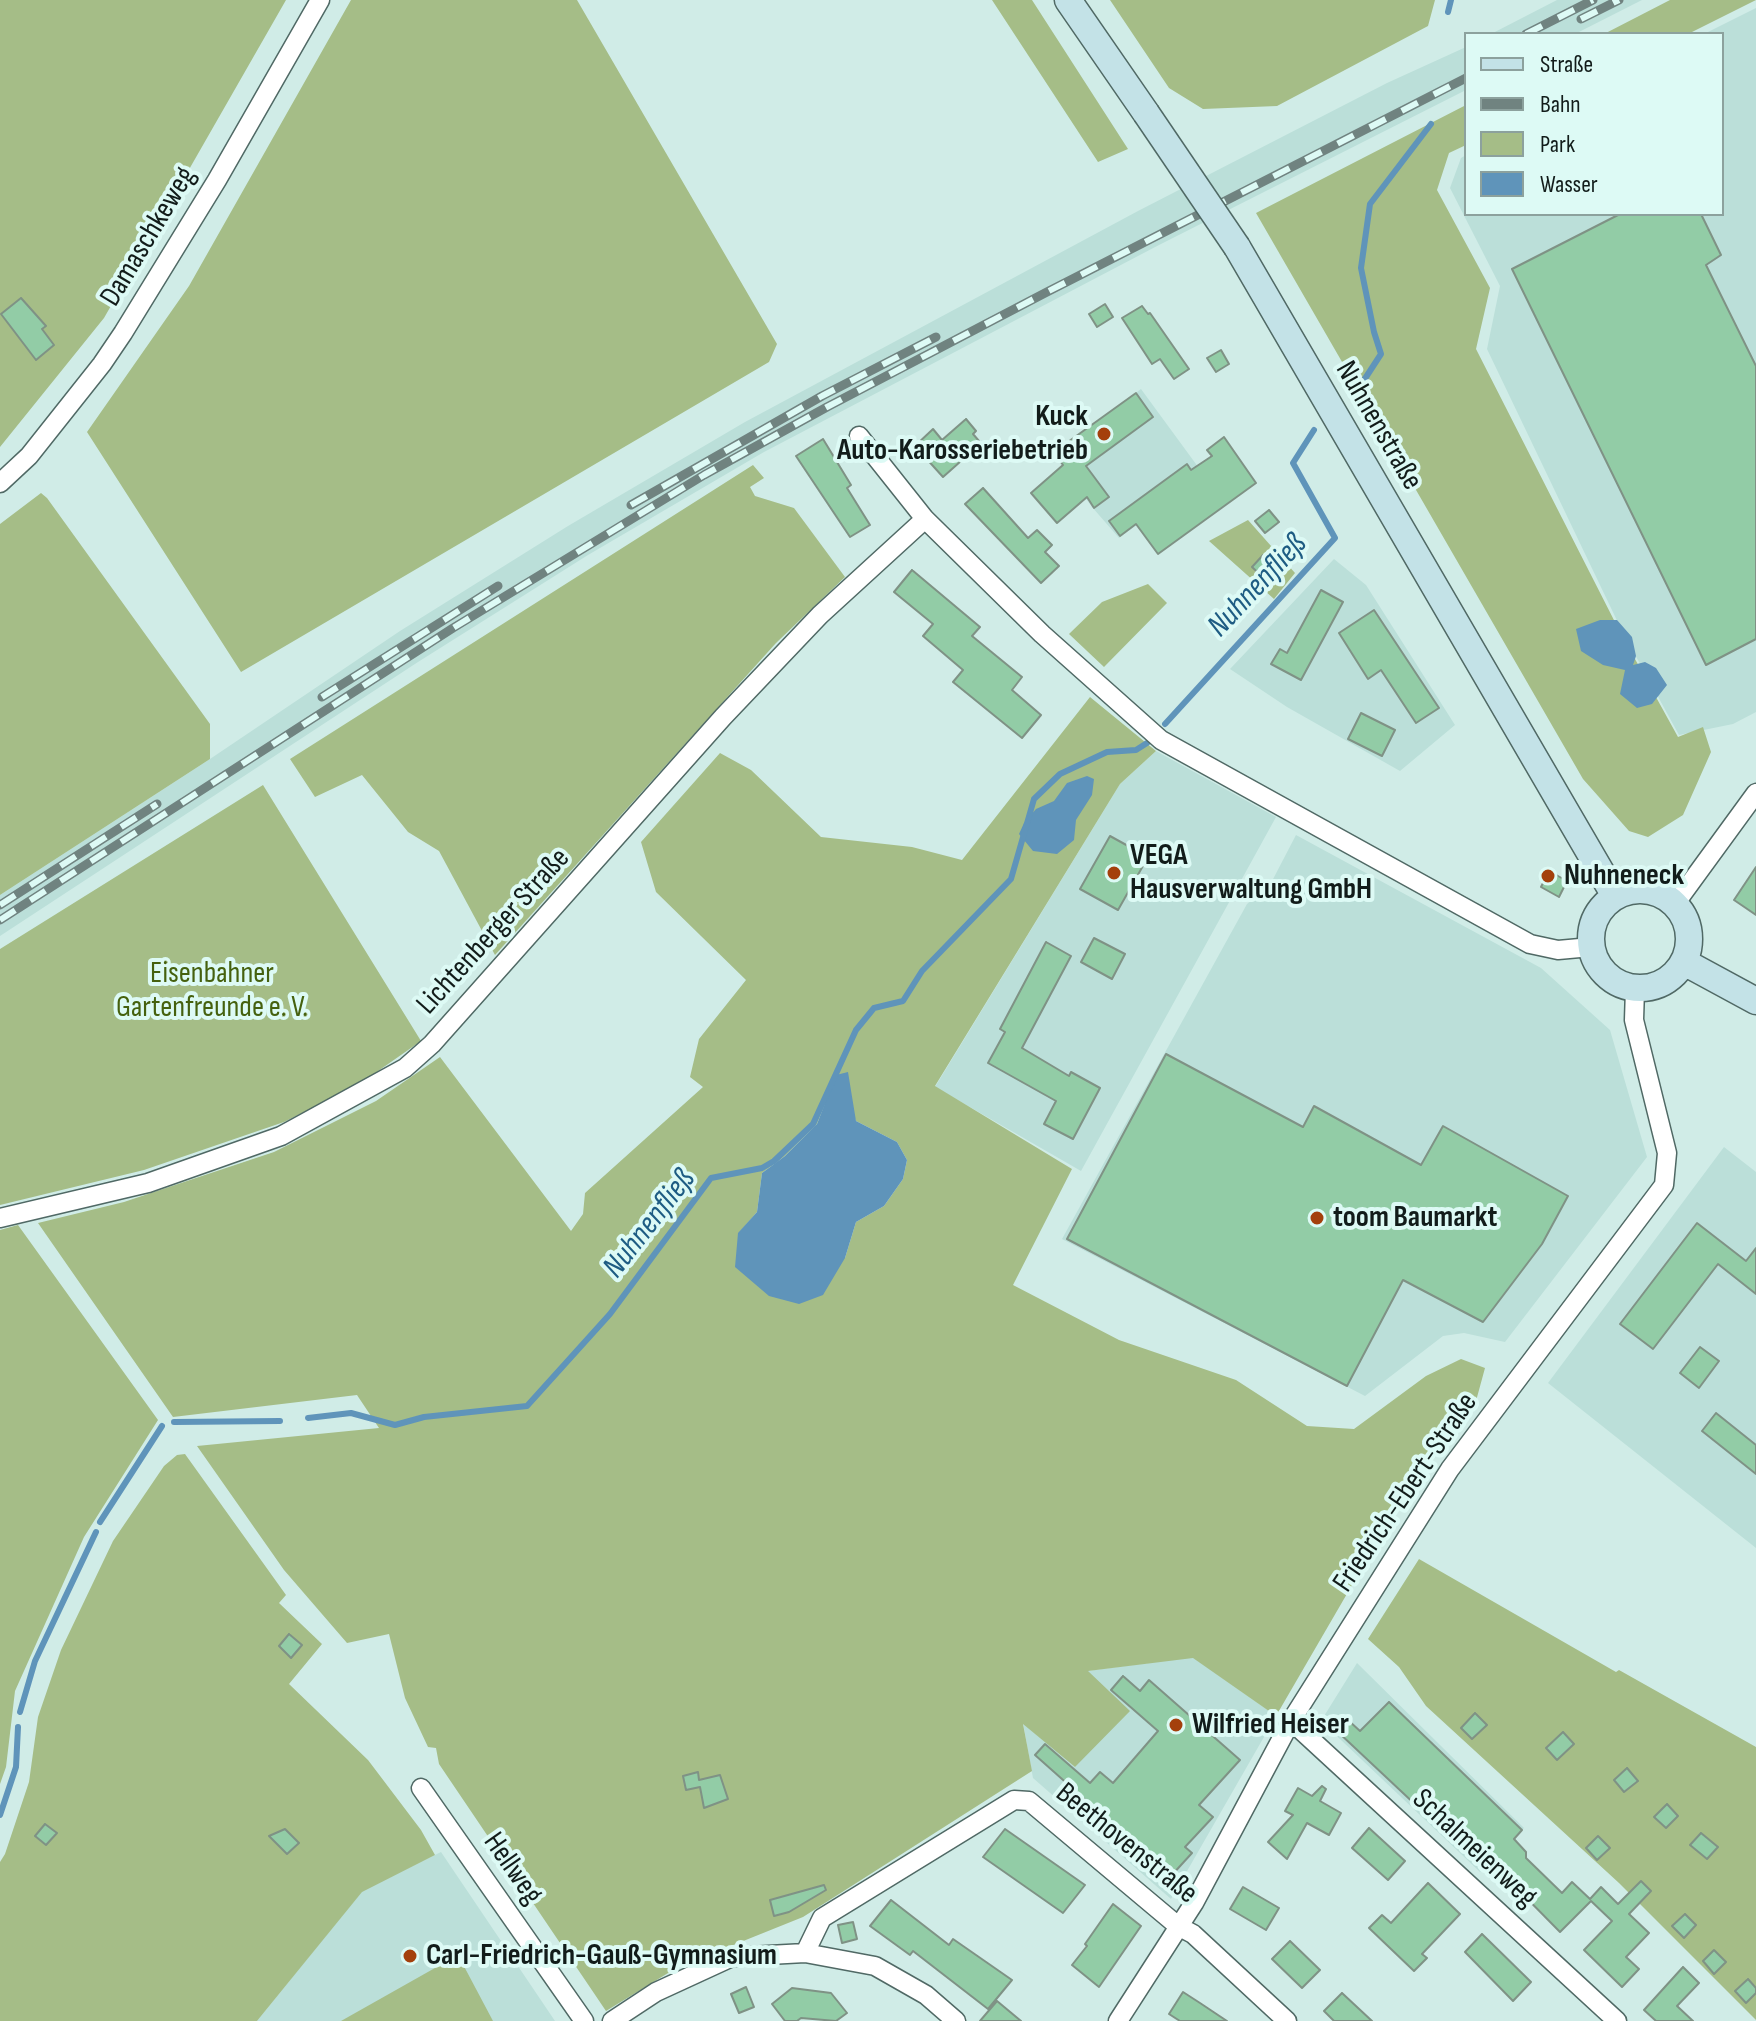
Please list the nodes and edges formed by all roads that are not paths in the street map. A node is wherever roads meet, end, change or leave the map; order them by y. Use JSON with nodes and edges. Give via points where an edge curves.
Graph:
{"nodes":[{"id":1,"x":320,"y":0,"type":"edge"},
{"id":2,"x":1068,"y":0,"type":"edge"},
{"id":3,"x":859,"y":436,"type":"dead end"},
{"id":4,"x":0,"y":483,"type":"edge"},
{"id":5,"x":925,"y":519,"type":"junction"},
{"id":6,"x":1756,"y":793,"type":"edge"},
{"id":7,"x":1615,"y":896,"type":"junction"},
{"id":8,"x":1675,"y":904,"type":"junction"},
{"id":9,"x":1591,"y":947,"type":"junction"},
{"id":10,"x":1684,"y":962,"type":"junction"},
{"id":11,"x":1635,"y":989,"type":"junction"},
{"id":12,"x":1756,"y":1001,"type":"edge"},
{"id":13,"x":0,"y":1218,"type":"edge"},
{"id":14,"x":1291,"y":1721,"type":"junction"},
{"id":15,"x":421,"y":1788,"type":"dead end"},
{"id":16,"x":1178,"y":1926,"type":"junction"},
{"id":17,"x":805,"y":1953,"type":"junction"},
{"id":18,"x":584,"y":2021,"type":"edge"},
{"id":19,"x":612,"y":2021,"type":"edge"},
{"id":20,"x":956,"y":2021,"type":"edge"},
{"id":21,"x":1118,"y":2021,"type":"edge"},
{"id":22,"x":1287,"y":2021,"type":"edge"},
{"id":23,"x":1617,"y":2021,"type":"edge"}],
"edges":[{"from":1,"to":4,"type":"street","name":"Damaschkeweg","via":[[123,333],[29,456]]},
{"from":2,"to":7,"type":"main road","name":"Nuhnenstraße","bridge":true,"via":[[1237,247]]},
{"from":3,"to":5,"type":"street"},
{"from":5,"to":9,"type":"street","via":[[1161,740],[1530,944],[1558,950]]},
{"from":5,"to":13,"type":"street","name":"Lichtenberger Straße","via":[[820,615],[723,717],[405,1068],[281,1136],[148,1183]]},
{"from":6,"to":8,"type":"street"},
{"from":7,"to":8,"type":"main road","via":[[1641,890]]},
{"from":7,"to":9,"type":"main road","via":[[1592,923]]},
{"from":8,"to":10,"type":"main road","via":[[1689,932]]},
{"from":9,"to":11,"type":"main road","via":[[1606,976]]},
{"from":10,"to":11,"type":"main road","via":[[1663,983]]},
{"from":10,"to":12,"type":"main road"},
{"from":11,"to":14,"type":"street","name":"Friedrich-Ebert-Straße","via":[[1634,1020],[1667,1153],[1664,1185],[1450,1469]]},
{"from":14,"to":16,"type":"street","name":"Friedrich-Ebert-Straße"},
{"from":14,"to":23,"type":"street","name":"Schalmeienweg"},
{"from":15,"to":18,"type":"street","name":"Hellweg"},
{"from":16,"to":17,"type":"street","name":"Beethovenstraße","via":[[1029,1801],[1014,1800],[822,1918]]},
{"from":16,"to":21,"type":"street","name":"Friedrich-Ebert-Straße"},
{"from":16,"to":22,"type":"street","name":"Beethovenstraße"},
{"from":17,"to":19,"type":"street","via":[[732,1957],[656,1992]]},
{"from":17,"to":20,"type":"street","via":[[875,1966],[926,1995]]}]}
